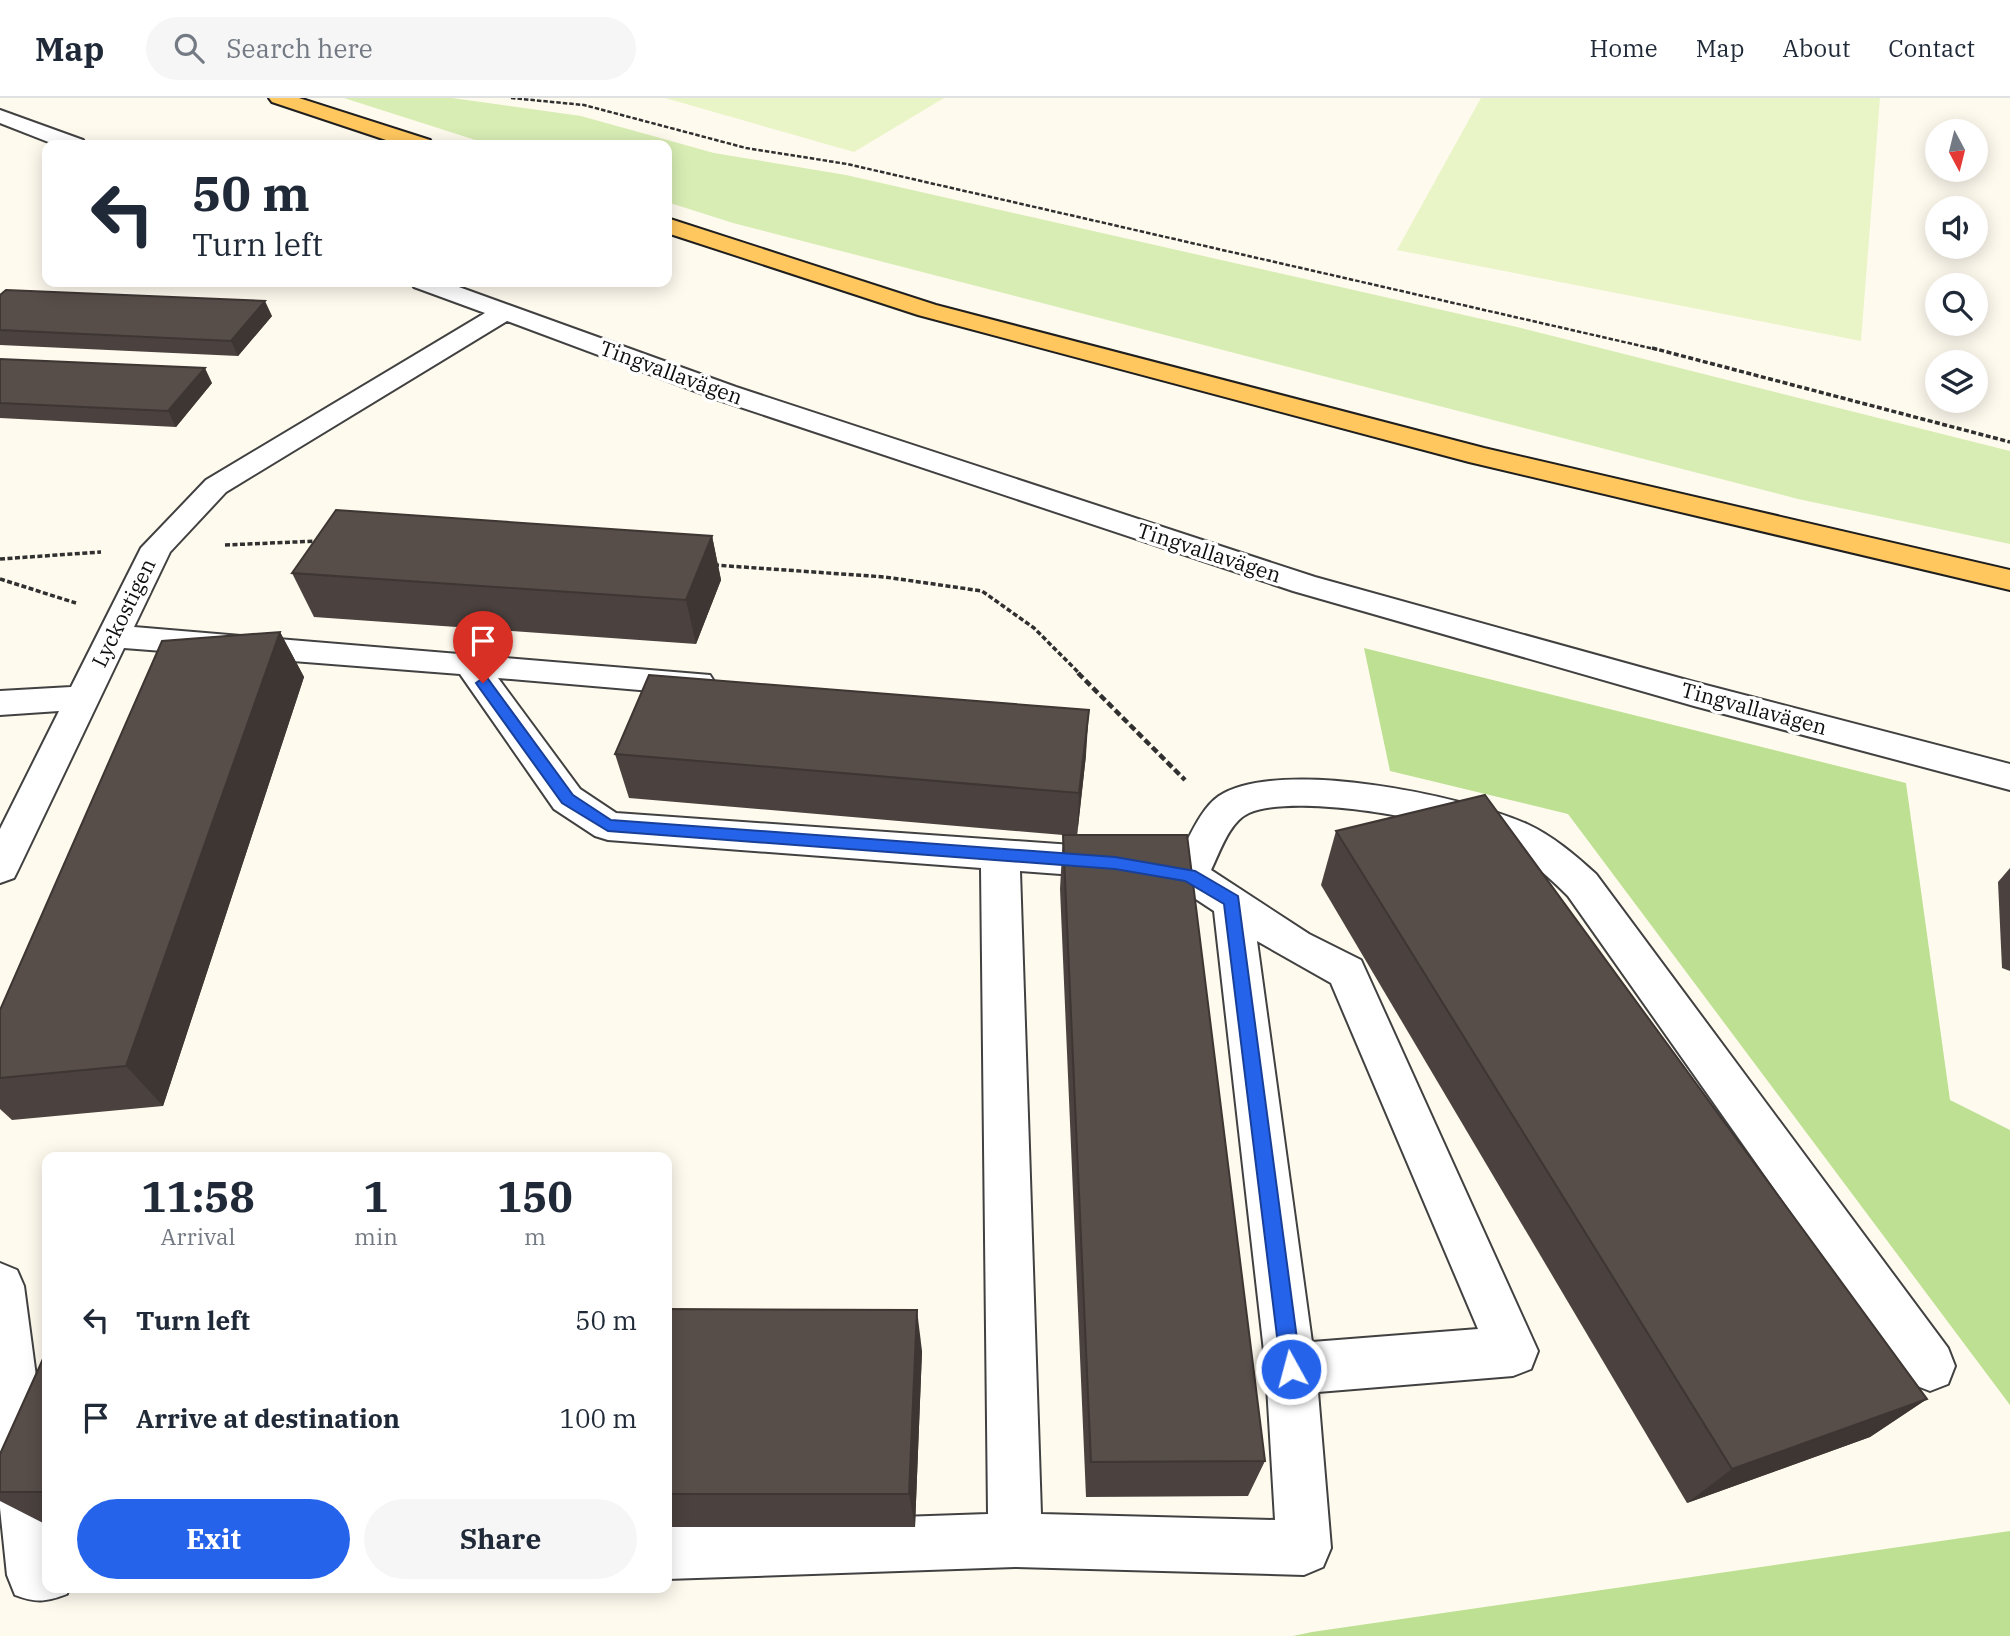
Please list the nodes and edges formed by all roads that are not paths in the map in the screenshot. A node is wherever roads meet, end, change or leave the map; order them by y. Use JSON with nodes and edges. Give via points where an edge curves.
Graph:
{"nodes":[{"id":1,"x":279,"y":98,"type":"edge"},
{"id":2,"x":0,"y":116,"type":"edge"},
{"id":3,"x":62,"y":140,"type":"edge"},
{"id":4,"x":407,"y":140,"type":"edge"},
{"id":5,"x":672,"y":227,"type":"edge"},
{"id":6,"x":436,"y":287,"type":"edge"},
{"id":7,"x":503,"y":313,"type":"junction"},
{"id":8,"x":2010,"y":580,"type":"edge"},
{"id":9,"x":117,"y":627,"type":"junction"},
{"id":10,"x":470,"y":664,"type":"junction"},
{"id":11,"x":718,"y":685,"type":"edge"},
{"id":12,"x":82,"y":698,"type":"junction"},
{"id":13,"x":0,"y":703,"type":"edge"},
{"id":14,"x":2010,"y":777,"type":"edge"},
{"id":15,"x":1000,"y":856,"type":"junction"},
{"id":16,"x":1,"y":861,"type":"edge"},
{"id":17,"x":1189,"y":875,"type":"junction"},
{"id":18,"x":1232,"y":901,"type":"junction"},
{"id":19,"x":0,"y":1286,"type":"edge"},
{"id":20,"x":1930,"y":1366,"type":"dead end"},
{"id":21,"x":1291,"y":1369,"type":"junction"},
{"id":22,"x":1015,"y":1540,"type":"junction"},
{"id":23,"x":672,"y":1552,"type":"edge"},
{"id":24,"x":42,"y":1574,"type":"edge"}],
"edges":[{"from":1,"to":4,"type":"main road"},
{"from":2,"to":3,"type":"street"},
{"from":5,"to":8,"type":"main road","via":[[927,310],[1479,456]]},
{"from":6,"to":7,"type":"street","name":"Tingvallavägen"},
{"from":7,"to":9,"type":"street","name":"Lyckostigen","via":[[216,486],[156,548]]},
{"from":7,"to":14,"type":"street","name":"Tingvallavägen","via":[[726,393],[1304,584],[1693,694]]},
{"from":9,"to":10,"type":"street"},
{"from":9,"to":12,"type":"street","name":"Lyckostigen"},
{"from":10,"to":11,"type":"street"},
{"from":10,"to":15,"type":"street","via":[[567,799],[608,826]]},
{"from":12,"to":13,"type":"street"},
{"from":12,"to":16,"type":"street","name":"Lyckostigen"},
{"from":15,"to":17,"type":"street","via":[[1115,863]]},
{"from":15,"to":22,"type":"street"},
{"from":17,"to":18,"type":"street"},
{"from":17,"to":20,"type":"street","via":[[1232,805],[1260,795],[1326,795],[1419,804],[1504,830],[1550,855],[1582,885]]},
{"from":18,"to":21,"type":"street"},
{"from":18,"to":21,"type":"street","via":[[1295,945],[1347,972],[1513,1351]]},
{"from":19,"to":24,"type":"street","via":[[35,1575]]},
{"from":21,"to":22,"type":"street","via":[[1304,1548]]},
{"from":22,"to":23,"type":"street"}]}
